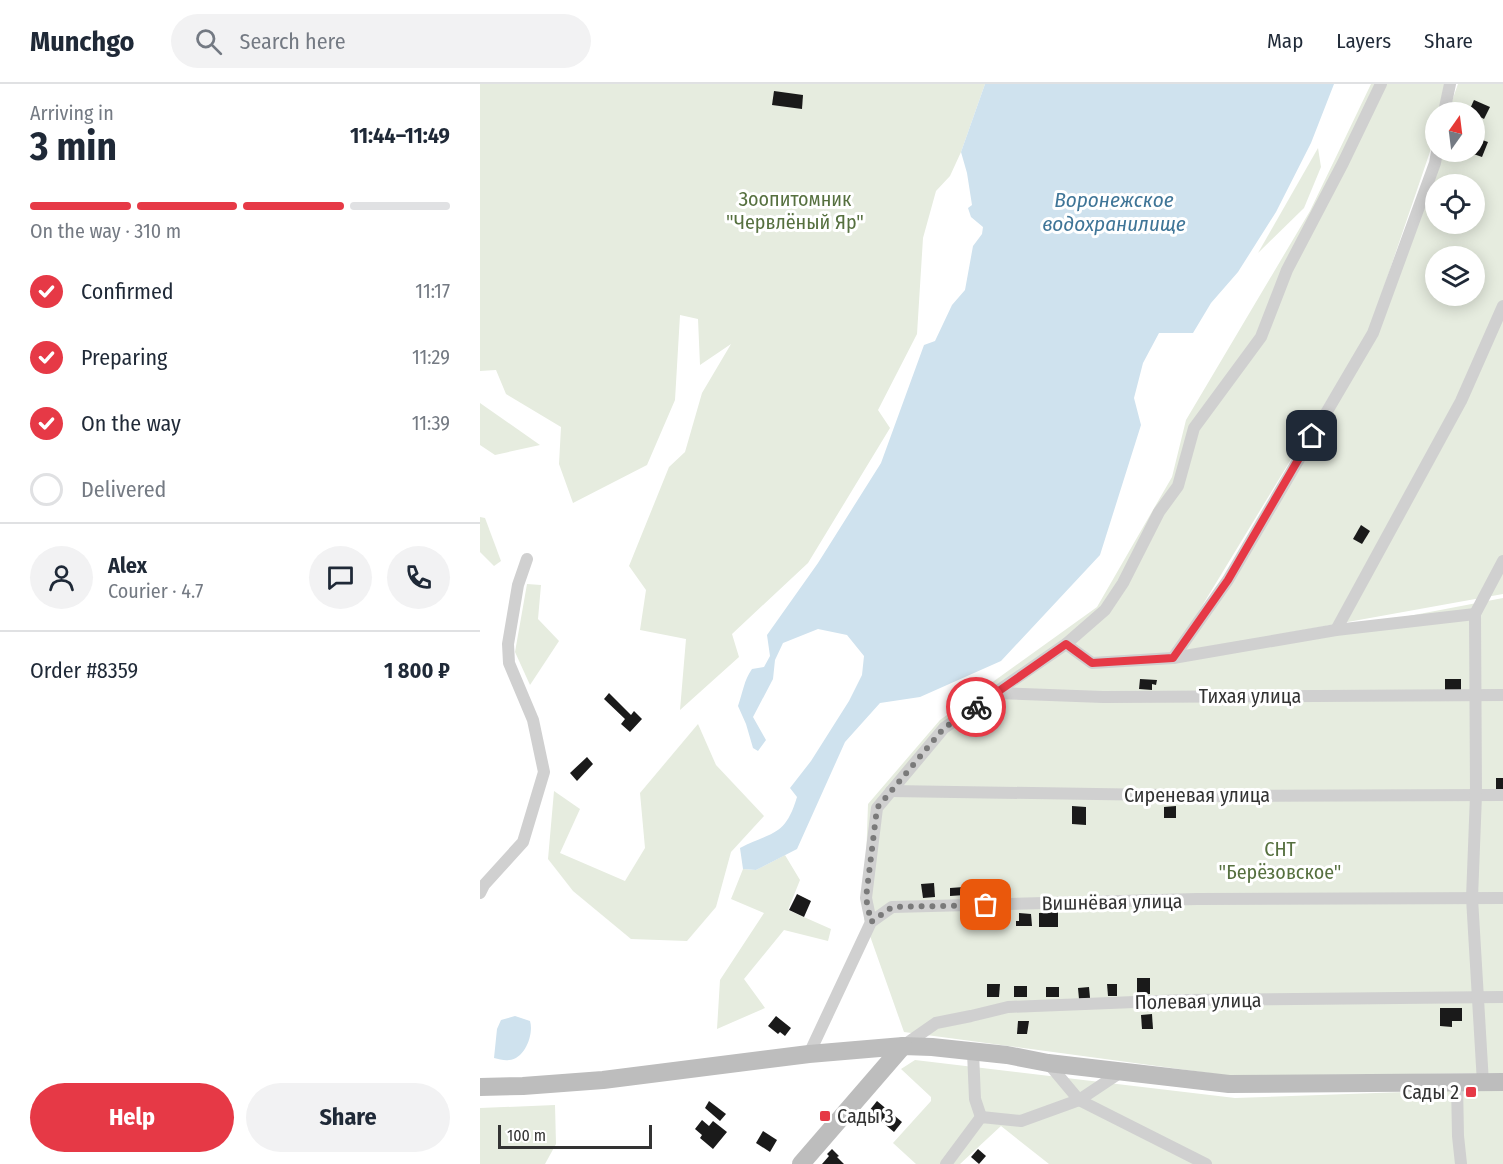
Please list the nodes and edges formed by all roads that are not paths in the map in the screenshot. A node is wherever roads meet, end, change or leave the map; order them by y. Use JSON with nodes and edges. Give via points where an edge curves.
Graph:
{"nodes":[{"id":1,"x":1381,"y":84,"type":"edge"},
{"id":2,"x":1450,"y":84,"type":"edge"},
{"id":3,"x":1446,"y":102,"type":"edge"},
{"id":4,"x":1436,"y":162,"type":"edge"},
{"id":5,"x":1503,"y":306,"type":"edge"},
{"id":6,"x":527,"y":559,"type":"dead end"},
{"id":7,"x":1503,"y":561,"type":"edge"},
{"id":8,"x":1475,"y":614,"type":"junction"},
{"id":9,"x":1336,"y":630,"type":"junction"},
{"id":10,"x":1066,"y":644,"type":"junction"},
{"id":11,"x":1173,"y":658,"type":"junction"},
{"id":12,"x":996,"y":693,"type":"junction"},
{"id":13,"x":1475,"y":695,"type":"junction"},
{"id":14,"x":1503,"y":695,"type":"edge"},
{"id":15,"x":891,"y":792,"type":"junction"},
{"id":16,"x":1476,"y":795,"type":"junction"},
{"id":17,"x":1503,"y":795,"type":"edge"},
{"id":18,"x":480,"y":893,"type":"edge"},
{"id":19,"x":1472,"y":898,"type":"junction"},
{"id":20,"x":1503,"y":898,"type":"edge"},
{"id":21,"x":871,"y":922,"type":"junction"},
{"id":22,"x":1478,"y":996,"type":"junction"},
{"id":23,"x":1503,"y":997,"type":"edge"},
{"id":24,"x":903,"y":1046,"type":"junction"},
{"id":25,"x":973,"y":1052,"type":"junction"},
{"id":26,"x":809,"y":1053,"type":"junction"},
{"id":27,"x":1048,"y":1063,"type":"junction"},
{"id":28,"x":1120,"y":1072,"type":"junction"},
{"id":29,"x":1503,"y":1082,"type":"edge"},
{"id":30,"x":1457,"y":1083,"type":"junction"},
{"id":31,"x":1483,"y":1083,"type":"junction"},
{"id":32,"x":480,"y":1087,"type":"edge"},
{"id":33,"x":1079,"y":1100,"type":"junction"},
{"id":34,"x":981,"y":1117,"type":"junction"},
{"id":35,"x":801,"y":1164,"type":"edge"},
{"id":36,"x":946,"y":1164,"type":"edge"},
{"id":37,"x":1206,"y":1164,"type":"edge"},
{"id":38,"x":1461,"y":1164,"type":"edge"}],
"edges":[{"from":1,"to":10,"type":"street","via":[[1287,270],[1261,337],[1194,428],[1178,486],[1159,512],[1105,610]]},
{"from":2,"to":3,"type":"street"},
{"from":4,"to":11,"type":"street","via":[[1373,333],[1228,580]]},
{"from":5,"to":9,"type":"street","via":[[1461,401]]},
{"from":6,"to":18,"type":"street","via":[[518,585],[508,644],[509,663],[533,720],[544,772],[523,842]]},
{"from":7,"to":8,"type":"street"},
{"from":8,"to":9,"type":"street"},
{"from":8,"to":13,"type":"street"},
{"from":9,"to":11,"type":"street"},
{"from":10,"to":11,"type":"street","via":[[1092,663]]},
{"from":10,"to":12,"type":"street"},
{"from":12,"to":13,"type":"street","name":"Тихая улица","via":[[1103,697]]},
{"from":12,"to":15,"type":"street","via":[[944,728]]},
{"from":13,"to":14,"type":"street","name":"Тихая улица"},
{"from":13,"to":16,"type":"street"},
{"from":15,"to":16,"type":"street","name":"Сиреневая улица"},
{"from":15,"to":21,"type":"street","via":[[877,808],[866,898]]},
{"from":16,"to":17,"type":"street","name":"Сиреневая улица"},
{"from":16,"to":19,"type":"street"},
{"from":19,"to":20,"type":"street","name":"Вишнёвая улица"},
{"from":19,"to":21,"type":"street","name":"Вишнёвая улица","via":[[1197,899],[892,907]]},
{"from":19,"to":22,"type":"street"},
{"from":21,"to":26,"type":"street"},
{"from":22,"to":23,"type":"street","name":"Полевая улица"},
{"from":22,"to":24,"type":"street","name":"Полевая улица","via":[[1008,1006],[936,1023]]},
{"from":22,"to":31,"type":"street"},
{"from":24,"to":25,"type":"street"},
{"from":24,"to":26,"type":"street"},
{"from":24,"to":35,"type":"street"},
{"from":25,"to":27,"type":"street"},
{"from":25,"to":34,"type":"street","via":[[975,1100]]},
{"from":26,"to":32,"type":"street","via":[[603,1080]]},
{"from":27,"to":28,"type":"street"},
{"from":27,"to":33,"type":"street"},
{"from":28,"to":30,"type":"street","via":[[1229,1084]]},
{"from":28,"to":33,"type":"street"},
{"from":29,"to":31,"type":"street"},
{"from":30,"to":31,"type":"street"},
{"from":30,"to":38,"type":"street"},
{"from":33,"to":34,"type":"street","via":[[1021,1121]]},
{"from":33,"to":37,"type":"street"},
{"from":34,"to":36,"type":"street"}]}
